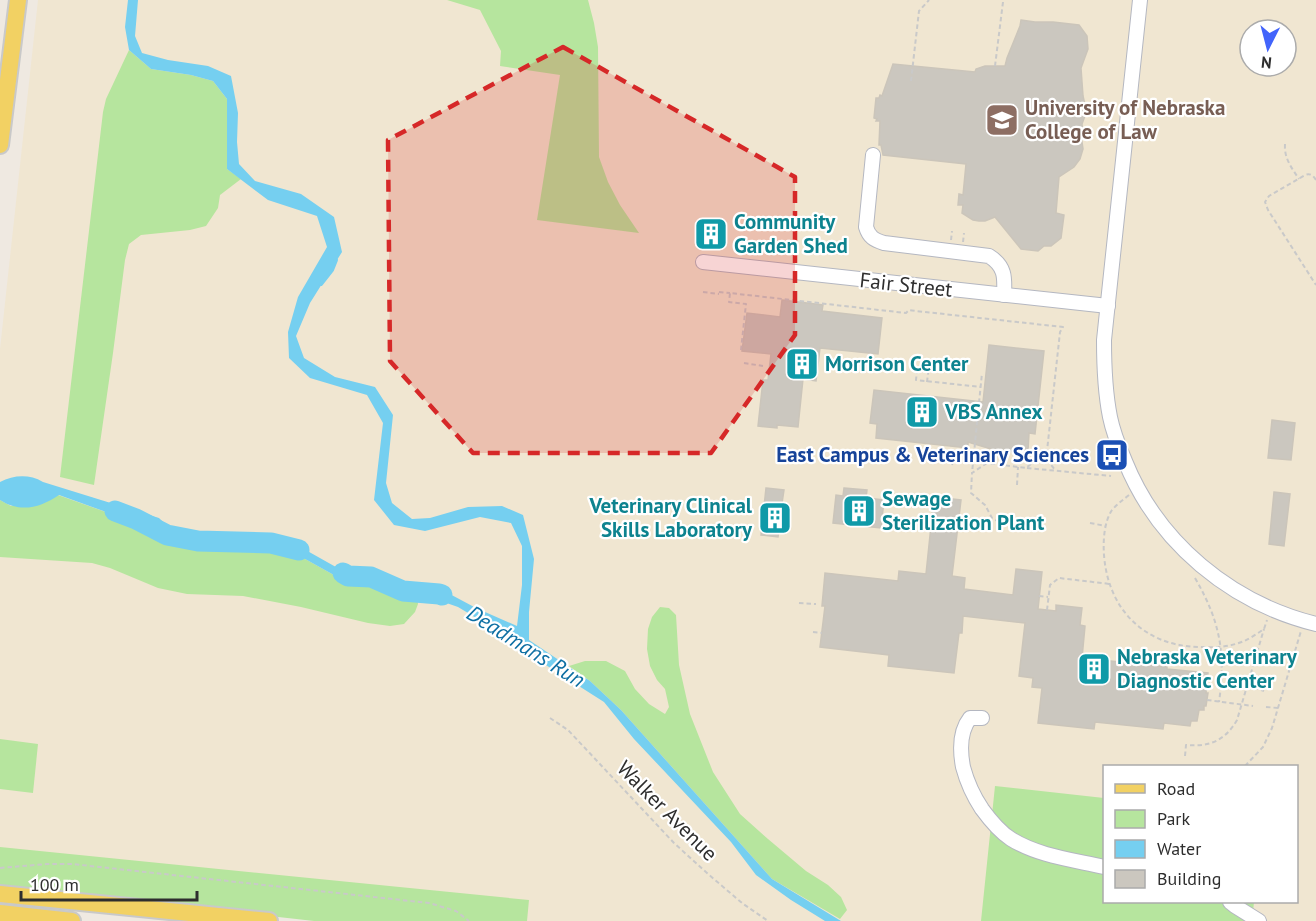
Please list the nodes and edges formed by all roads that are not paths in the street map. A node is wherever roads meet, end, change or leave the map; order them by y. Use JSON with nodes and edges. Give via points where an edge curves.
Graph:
{"nodes":[{"id":1,"x":18,"y":0,"type":"edge"},
{"id":2,"x":1140,"y":0,"type":"edge"},
{"id":3,"x":1,"y":125,"type":"edge"},
{"id":4,"x":0,"y":145,"type":"edge"},
{"id":5,"x":873,"y":155,"type":"dead end"},
{"id":6,"x":704,"y":262,"type":"dead end"},
{"id":7,"x":1004,"y":295,"type":"junction"},
{"id":8,"x":1108,"y":306,"type":"junction"},
{"id":9,"x":1316,"y":624,"type":"edge"},
{"id":10,"x":982,"y":718,"type":"dead end"},
{"id":11,"x":1103,"y":867,"type":"edge"},
{"id":12,"x":0,"y":894,"type":"edge"},
{"id":13,"x":1231,"y":903,"type":"edge"},
{"id":14,"x":0,"y":913,"type":"edge"},
{"id":15,"x":72,"y":921,"type":"edge"},
{"id":16,"x":269,"y":921,"type":"edge"},
{"id":17,"x":1259,"y":921,"type":"edge"}],
"edges":[{"from":1,"to":3,"type":"main road"},
{"from":2,"to":8,"type":"lane"},
{"from":3,"to":4,"type":"main road"},
{"from":5,"to":7,"type":"lane","via":[[866,227],[870,236],[884,243],[989,256],[1003,271]]},
{"from":6,"to":7,"type":"lane","name":"Fair Street"},
{"from":7,"to":8,"type":"lane","name":"Fair Street"},
{"from":8,"to":9,"type":"lane","via":[[1104,363],[1110,418],[1127,466],[1146,501],[1174,540],[1214,576],[1264,607]]},
{"from":10,"to":11,"type":"lane","via":[[970,718],[967,722],[961,753],[967,779],[990,819],[1011,839],[1026,846]]},
{"from":12,"to":16,"type":"main road"},
{"from":13,"to":17,"type":"lane"},
{"from":14,"to":15,"type":"main road"}]}
